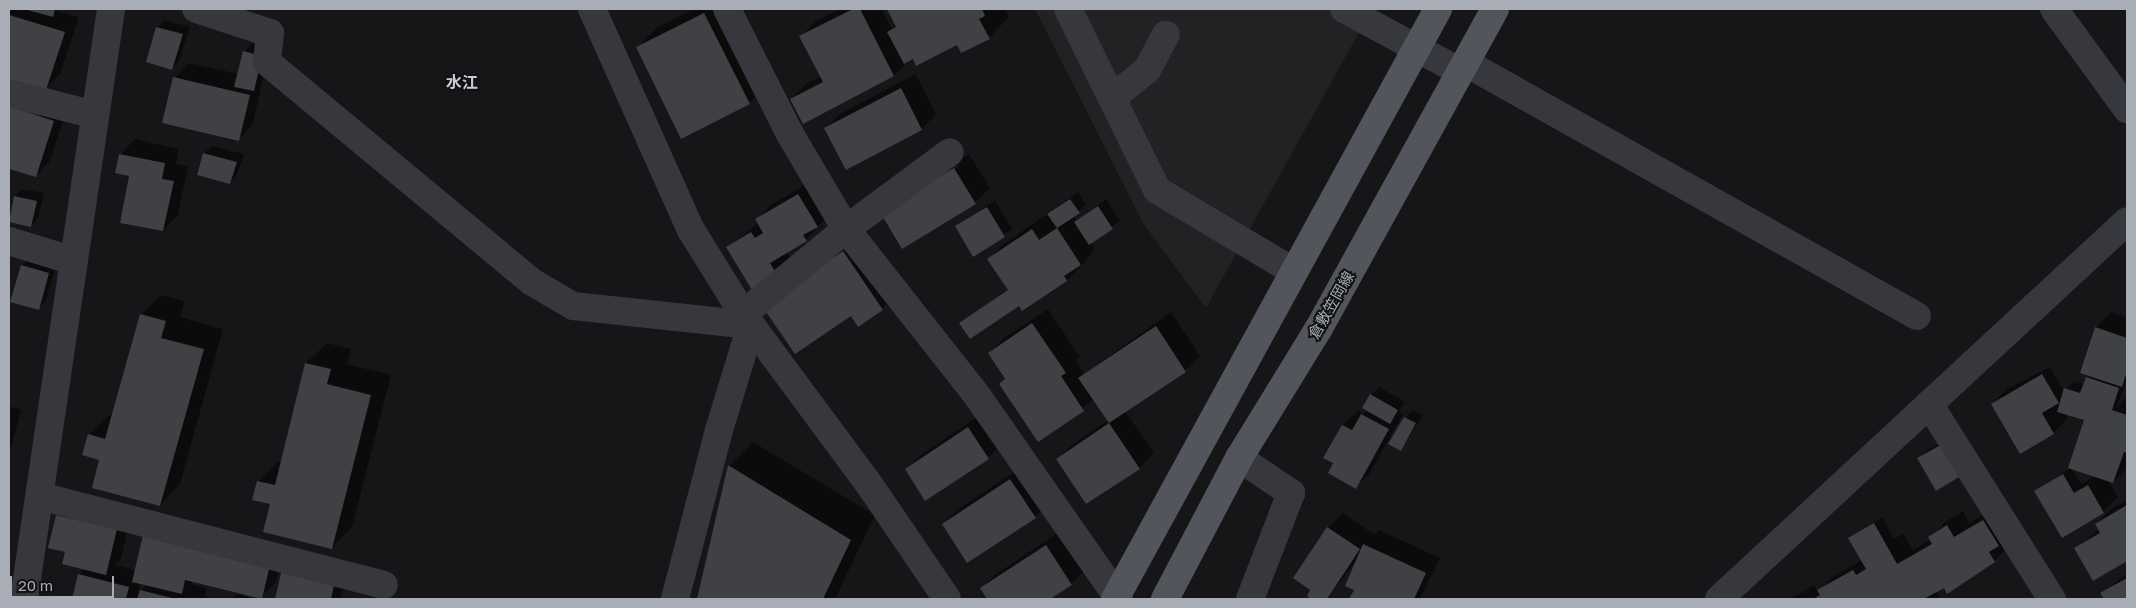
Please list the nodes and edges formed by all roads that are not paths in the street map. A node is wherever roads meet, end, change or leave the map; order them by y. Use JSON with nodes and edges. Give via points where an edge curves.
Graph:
{"nodes":[{"id":1,"x":110,"y":9,"type":"edge"},
{"id":2,"x":196,"y":9,"type":"edge"},
{"id":3,"x":592,"y":9,"type":"edge"},
{"id":4,"x":727,"y":9,"type":"edge"},
{"id":5,"x":1068,"y":9,"type":"edge"},
{"id":6,"x":1344,"y":9,"type":"edge"},
{"id":7,"x":1438,"y":9,"type":"edge"},
{"id":8,"x":1495,"y":9,"type":"edge"},
{"id":9,"x":2054,"y":9,"type":"edge"},
{"id":10,"x":1166,"y":35,"type":"dead end"},
{"id":11,"x":1417,"y":47,"type":"junction"},
{"id":12,"x":1463,"y":67,"type":"junction"},
{"id":13,"x":9,"y":93,"type":"edge"},
{"id":14,"x":1112,"y":98,"type":"junction"},
{"id":15,"x":2127,"y":109,"type":"edge"},
{"id":16,"x":95,"y":116,"type":"junction"},
{"id":17,"x":950,"y":152,"type":"dead end"},
{"id":18,"x":2127,"y":221,"type":"edge"},
{"id":19,"x":846,"y":229,"type":"junction"},
{"id":20,"x":9,"y":241,"type":"edge"},
{"id":21,"x":74,"y":261,"type":"junction"},
{"id":22,"x":1293,"y":271,"type":"junction"},
{"id":23,"x":1917,"y":316,"type":"dead end"},
{"id":24,"x":747,"y":320,"type":"junction"},
{"id":25,"x":1929,"y":404,"type":"junction"},
{"id":26,"x":1239,"y":458,"type":"junction"},
{"id":27,"x":40,"y":496,"type":"junction"},
{"id":28,"x":384,"y":585,"type":"dead end"},
{"id":29,"x":1117,"y":598,"type":"edge"},
{"id":30,"x":24,"y":599,"type":"edge"},
{"id":31,"x":675,"y":599,"type":"edge"},
{"id":32,"x":947,"y":599,"type":"edge"},
{"id":33,"x":1165,"y":599,"type":"edge"},
{"id":34,"x":1250,"y":599,"type":"edge"},
{"id":35,"x":1719,"y":599,"type":"edge"},
{"id":36,"x":2052,"y":599,"type":"edge"}],
"edges":[{"from":1,"to":16,"type":"street"},
{"from":2,"to":24,"type":"street","via":[[270,32],[268,62],[532,282],[574,306]]},
{"from":3,"to":24,"type":"street","via":[[691,230]]},
{"from":4,"to":19,"type":"street","via":[[790,134]]},
{"from":5,"to":14,"type":"street"},
{"from":6,"to":11,"type":"street"},
{"from":7,"to":11,"type":"main road"},
{"from":8,"to":12,"type":"main road","name":"倉敷笠岡線"},
{"from":9,"to":15,"type":"street"},
{"from":10,"to":14,"type":"street","via":[[1147,70]]},
{"from":11,"to":12,"type":"street"},
{"from":11,"to":22,"type":"main road"},
{"from":12,"to":23,"type":"street"},
{"from":12,"to":26,"type":"main road","name":"倉敷笠岡線","via":[[1319,328]]},
{"from":13,"to":16,"type":"street"},
{"from":14,"to":22,"type":"street","via":[[1157,190]]},
{"from":16,"to":21,"type":"street"},
{"from":17,"to":19,"type":"street"},
{"from":18,"to":25,"type":"street"},
{"from":19,"to":24,"type":"street"},
{"from":19,"to":29,"type":"street","via":[[978,397]]},
{"from":20,"to":21,"type":"street"},
{"from":21,"to":27,"type":"street"},
{"from":22,"to":29,"type":"main road"},
{"from":24,"to":31,"type":"street"},
{"from":24,"to":32,"type":"street","via":[[871,487]]},
{"from":25,"to":35,"type":"street"},
{"from":25,"to":36,"type":"street"},
{"from":26,"to":33,"type":"main road","name":"倉敷笠岡線"},
{"from":26,"to":34,"type":"street","via":[[1291,494]]},
{"from":27,"to":28,"type":"street"},
{"from":27,"to":30,"type":"street"}]}
